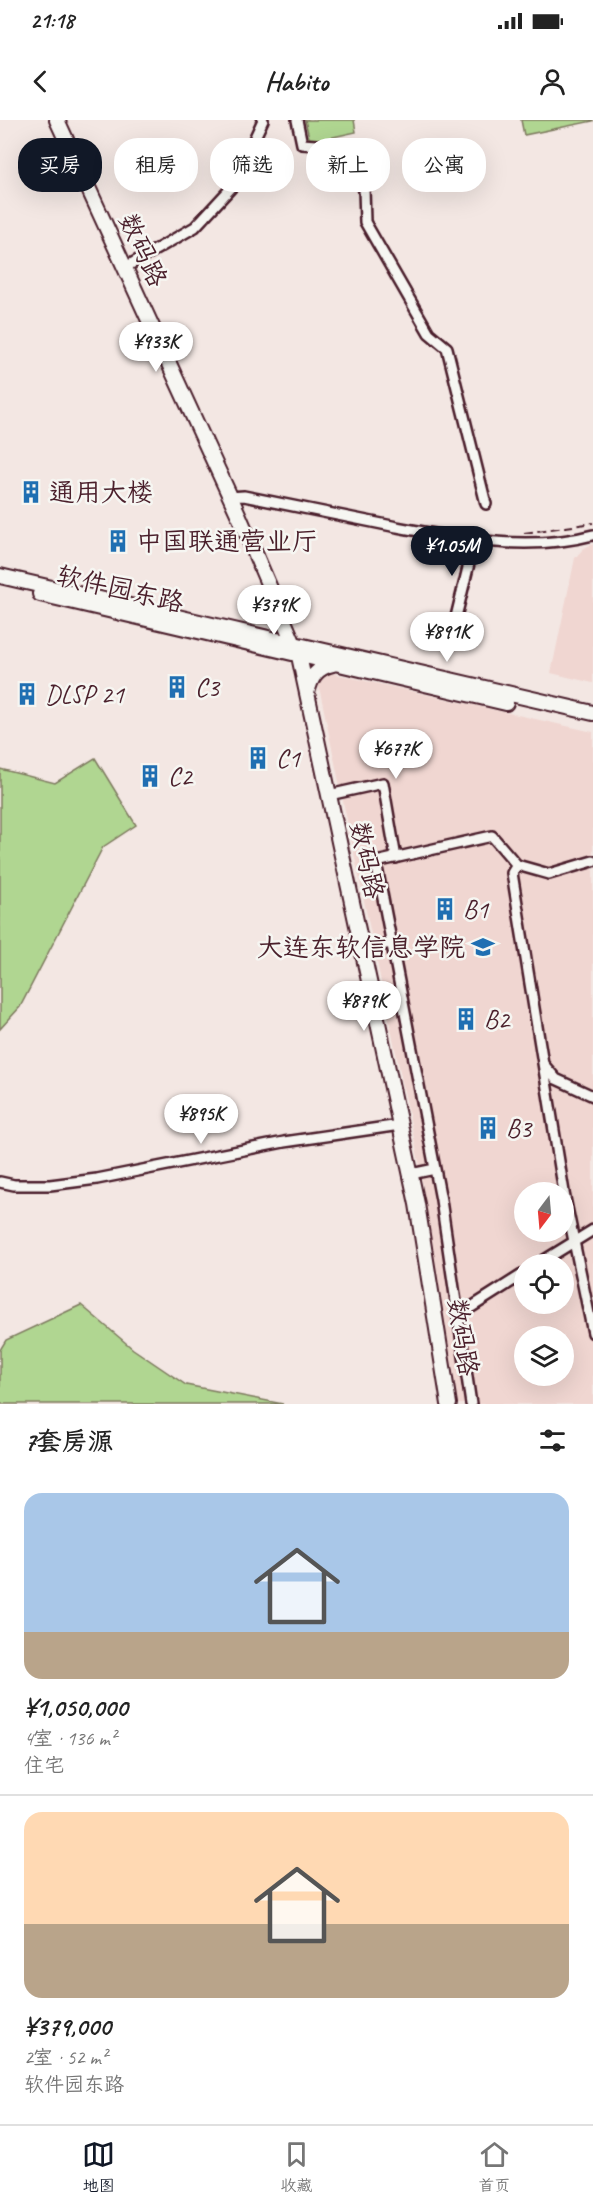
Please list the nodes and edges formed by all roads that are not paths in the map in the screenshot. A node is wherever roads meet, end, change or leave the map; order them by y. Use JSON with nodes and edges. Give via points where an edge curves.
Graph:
{"nodes":[{"id":1,"x":57,"y":120,"type":"edge"},
{"id":2,"x":263,"y":120,"type":"edge"},
{"id":3,"x":297,"y":120,"type":"edge"},
{"id":4,"x":124,"y":268,"type":"junction"},
{"id":5,"x":229,"y":497,"type":"junction"},
{"id":6,"x":486,"y":504,"type":"dead end"},
{"id":7,"x":593,"y":535,"type":"edge"},
{"id":8,"x":475,"y":539,"type":"junction"},
{"id":9,"x":0,"y":576,"type":"edge"},
{"id":10,"x":0,"y":585,"type":"edge"},
{"id":11,"x":282,"y":615,"type":"junction"},
{"id":12,"x":455,"y":621,"type":"dead end"},
{"id":13,"x":268,"y":638,"type":"junction"},
{"id":14,"x":297,"y":650,"type":"junction"},
{"id":15,"x":333,"y":664,"type":"junction"},
{"id":16,"x":307,"y":693,"type":"junction"},
{"id":17,"x":593,"y":713,"type":"edge"},
{"id":18,"x":593,"y":723,"type":"edge"},
{"id":19,"x":329,"y":795,"type":"junction"},
{"id":20,"x":396,"y":858,"type":"junction"},
{"id":21,"x":593,"y":861,"type":"edge"},
{"id":22,"x":517,"y":865,"type":"junction"},
{"id":23,"x":392,"y":943,"type":"junction"},
{"id":24,"x":362,"y":950,"type":"junction"},
{"id":25,"x":543,"y":1063,"type":"junction"},
{"id":26,"x":593,"y":1096,"type":"edge"},
{"id":27,"x":400,"y":1125,"type":"junction"},
{"id":28,"x":435,"y":1169,"type":"junction"},
{"id":29,"x":411,"y":1174,"type":"junction"},
{"id":30,"x":0,"y":1182,"type":"edge"},
{"id":31,"x":562,"y":1182,"type":"edge"},
{"id":32,"x":593,"y":1230,"type":"edge"},
{"id":33,"x":574,"y":1242,"type":"junction"},
{"id":34,"x":554,"y":1254,"type":"edge"},
{"id":35,"x":514,"y":1280,"type":"edge"},
{"id":36,"x":459,"y":1315,"type":"junction"},
{"id":37,"x":593,"y":1334,"type":"edge"},
{"id":38,"x":449,"y":1404,"type":"edge"},
{"id":39,"x":471,"y":1404,"type":"edge"}],
"edges":[{"from":1,"to":4,"type":"main road","name":"数码路"},
{"from":2,"to":4,"type":"street","via":[[232,187],[195,227]]},
{"from":3,"to":6,"type":"street","via":[[302,144],[331,146],[364,189],[365,222],[429,333],[447,348]]},
{"from":4,"to":5,"type":"main road","name":"数码路"},
{"from":5,"to":8,"type":"street","via":[[244,496]]},
{"from":5,"to":11,"type":"main road","name":"数码路"},
{"from":7,"to":8,"type":"street","via":[[520,544]]},
{"from":8,"to":12,"type":"street"},
{"from":9,"to":13,"type":"main road","name":"软件园东路"},
{"from":10,"to":14,"type":"main road","name":"软件园东路"},
{"from":11,"to":13,"type":"main road","via":[[276,631]]},
{"from":11,"to":14,"type":"main road","name":"数码路"},
{"from":13,"to":14,"type":"main road","name":"软件园东路"},
{"from":14,"to":15,"type":"main road"},
{"from":14,"to":16,"type":"main road","name":"数码路"},
{"from":14,"to":17,"type":"main road"},
{"from":15,"to":16,"type":"main road","via":[[315,672]]},
{"from":15,"to":18,"type":"main road"},
{"from":16,"to":19,"type":"main road","name":"数码路"},
{"from":19,"to":20,"type":"street","via":[[383,783]]},
{"from":19,"to":24,"type":"main road","name":"数码路"},
{"from":20,"to":22,"type":"street","via":[[492,836]]},
{"from":20,"to":23,"type":"street","via":[[376,862]]},
{"from":21,"to":22,"type":"street","via":[[549,874]]},
{"from":22,"to":25,"type":"street","via":[[512,873]]},
{"from":23,"to":24,"type":"street"},
{"from":23,"to":28,"type":"street"},
{"from":24,"to":27,"type":"main road","name":"数码路"},
{"from":25,"to":26,"type":"street","via":[[556,1079]]},
{"from":25,"to":31,"type":"street"},
{"from":27,"to":29,"type":"main road","name":"数码路"},
{"from":27,"to":30,"type":"street","via":[[284,1142],[97,1179],[50,1185]]},
{"from":28,"to":29,"type":"street"},
{"from":28,"to":36,"type":"street"},
{"from":29,"to":38,"type":"main road","name":"数码路"},
{"from":32,"to":33,"type":"street"},
{"from":33,"to":34,"type":"street"},
{"from":33,"to":37,"type":"street"},
{"from":35,"to":36,"type":"street"},
{"from":36,"to":39,"type":"street"}]}
